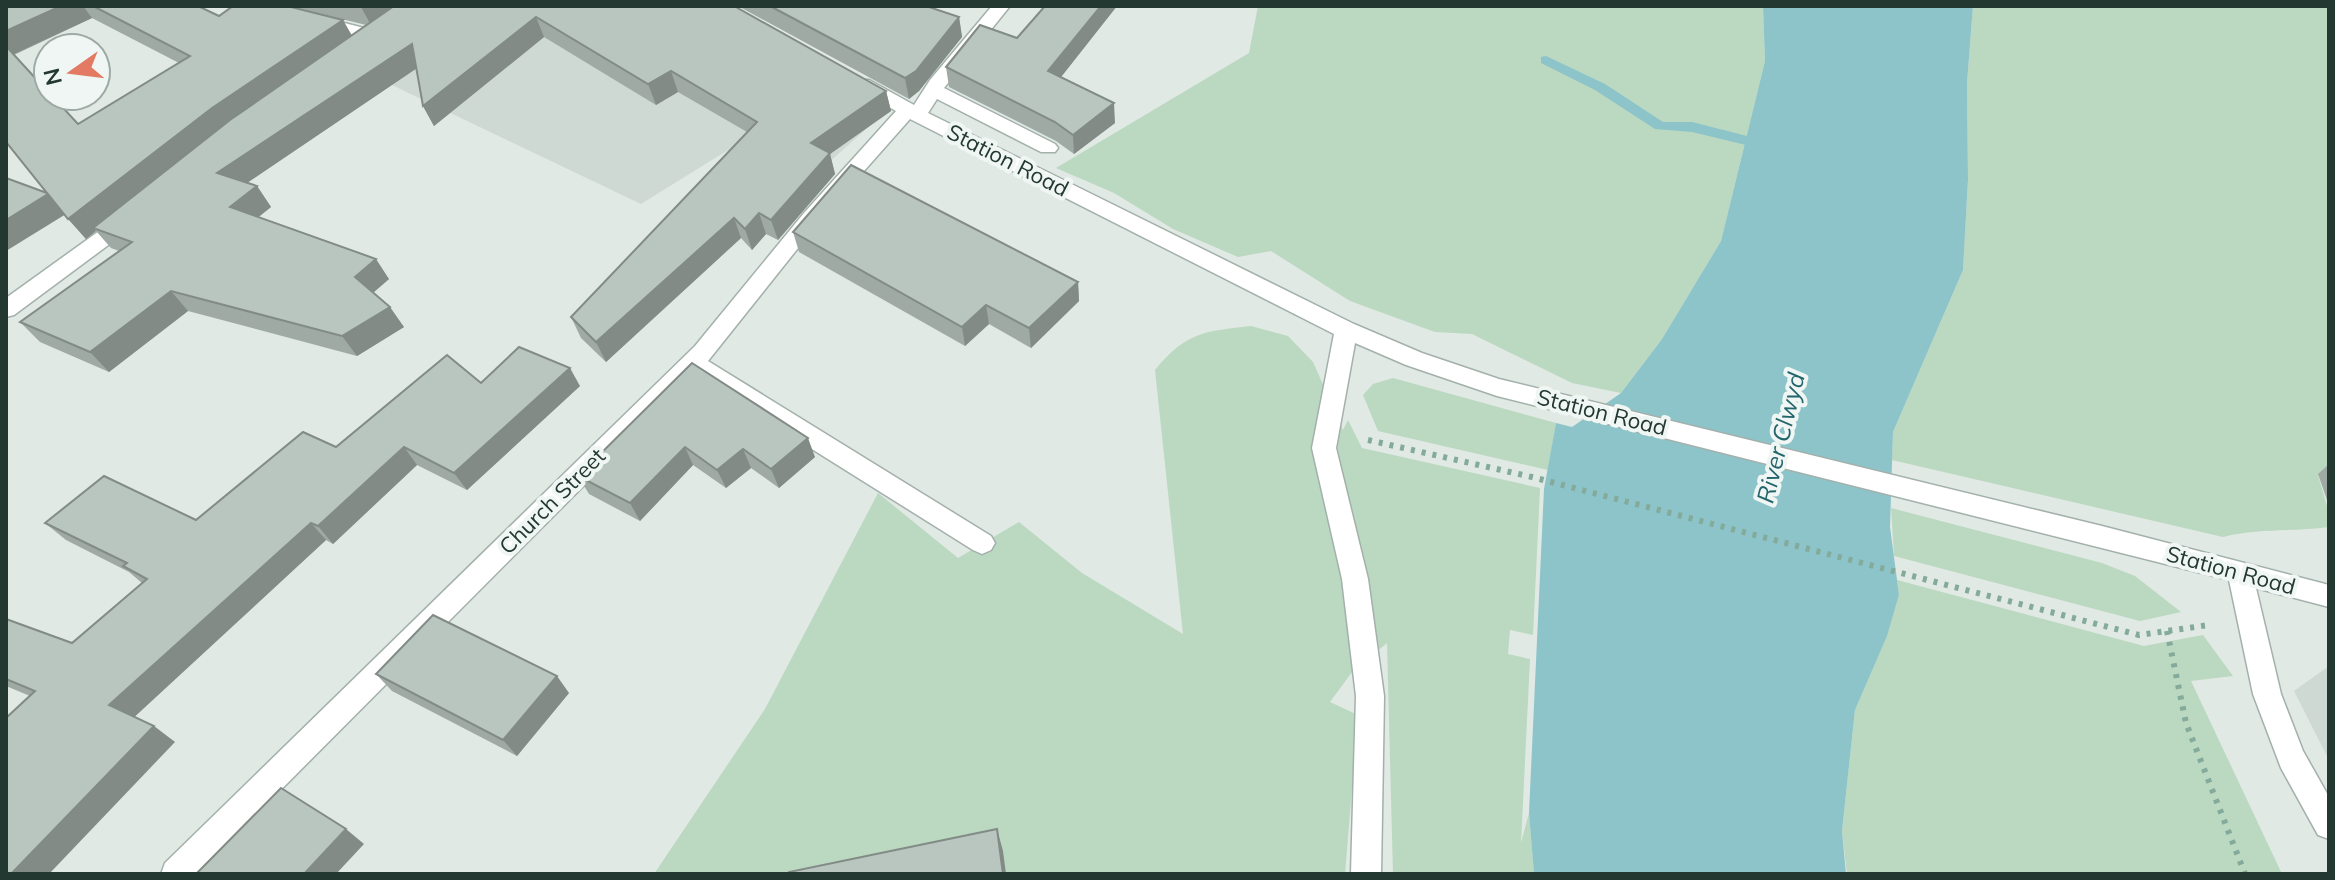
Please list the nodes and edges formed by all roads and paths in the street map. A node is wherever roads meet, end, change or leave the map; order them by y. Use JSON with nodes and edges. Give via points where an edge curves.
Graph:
{"nodes":[{"id":1,"x":256,"y":6,"type":"edge"},
{"id":2,"x":1001,"y":6,"type":"edge"},
{"id":3,"x":349,"y":54,"type":"edge"},
{"id":4,"x":845,"y":75,"type":"edge"},
{"id":5,"x":933,"y":90,"type":"junction"},
{"id":6,"x":913,"y":112,"type":"junction"},
{"id":7,"x":1048,"y":148,"type":"dead end"},
{"id":8,"x":138,"y":213,"type":"edge"},
{"id":9,"x":6,"y":309,"type":"edge"},
{"id":10,"x":1346,"y":330,"type":"junction"},
{"id":11,"x":692,"y":362,"type":"junction"},
{"id":12,"x":1420,"y":452,"type":"dead end"},
{"id":13,"x":982,"y":543,"type":"dead end"},
{"id":14,"x":2240,"y":573,"type":"junction"},
{"id":15,"x":2329,"y":596,"type":"edge"},
{"id":16,"x":2167,"y":631,"type":"dead end"},
{"id":17,"x":2139,"y":635,"type":"dead end"},
{"id":18,"x":2329,"y":825,"type":"edge"},
{"id":19,"x":176,"y":874,"type":"edge"},
{"id":20,"x":1366,"y":874,"type":"edge"},
{"id":21,"x":2245,"y":874,"type":"edge"}],
"edges":[{"from":1,"to":3,"type":"street","via":[[380,32]]},
{"from":2,"to":5,"type":"street","name":"Church Street"},
{"from":4,"to":6,"type":"street","name":"Station Road"},
{"from":5,"to":6,"type":"street","name":"Church Street"},
{"from":5,"to":7,"type":"street"},
{"from":6,"to":10,"type":"street","name":"Station Road"},
{"from":6,"to":11,"type":"street","name":"Church Street","via":[[811,218]]},
{"from":8,"to":9,"type":"street"},
{"from":10,"to":14,"type":"street","name":"Station Road","via":[[1497,387]]},
{"from":10,"to":20,"type":"street","via":[[1324,448],[1355,579],[1370,696]]},
{"from":11,"to":13,"type":"street"},
{"from":11,"to":19,"type":"street","name":"Church Street"},
{"from":12,"to":17,"type":"path"},
{"from":14,"to":15,"type":"street","name":"Station Road"},
{"from":14,"to":18,"type":"street","via":[[2267,694],[2291,758]]},
{"from":16,"to":21,"type":"path","via":[[2186,723]]}]}
